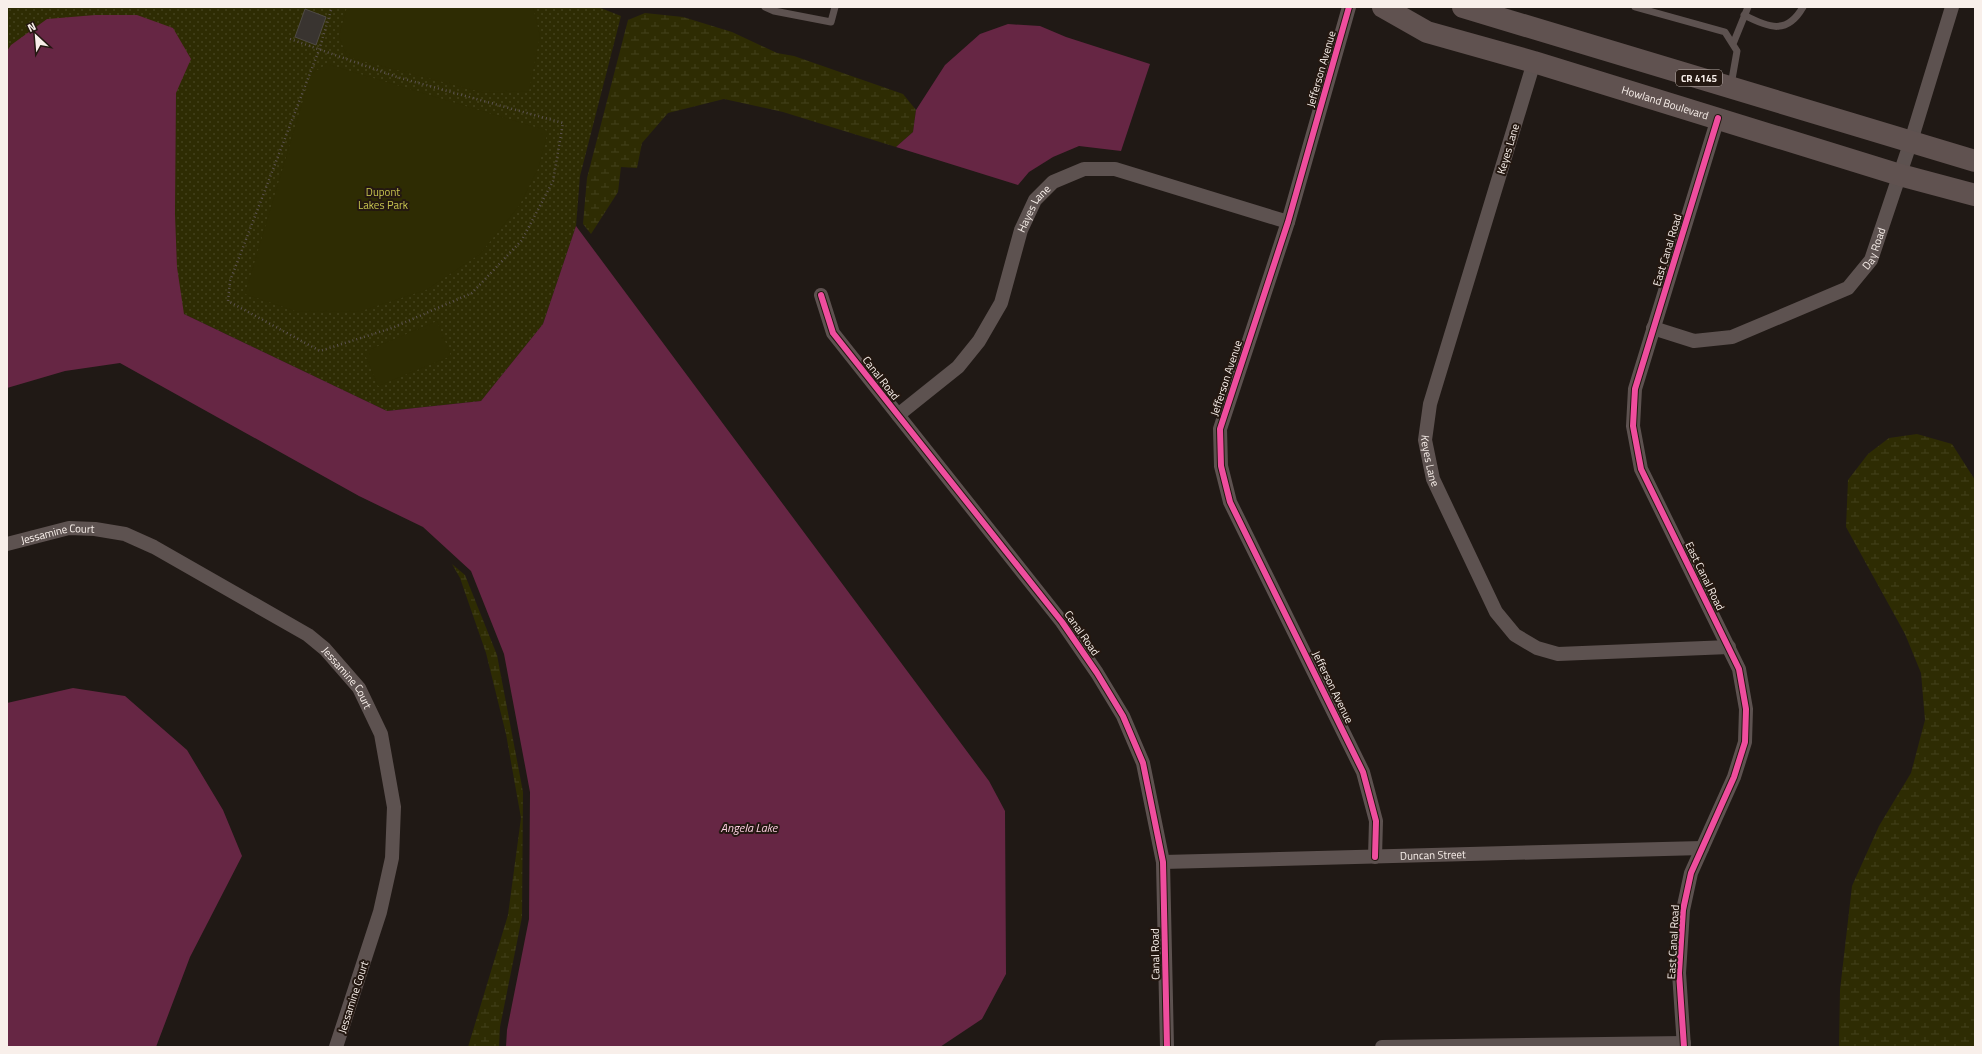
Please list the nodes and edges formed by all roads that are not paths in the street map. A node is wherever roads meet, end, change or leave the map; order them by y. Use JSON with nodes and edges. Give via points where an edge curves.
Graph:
{"nodes":[{"id":1,"x":765,"y":7,"type":"edge"},
{"id":2,"x":835,"y":7,"type":"edge"},
{"id":3,"x":1349,"y":7,"type":"edge"},
{"id":4,"x":1383,"y":7,"type":"edge"},
{"id":5,"x":1464,"y":7,"type":"edge"},
{"id":6,"x":1635,"y":7,"type":"edge"},
{"id":7,"x":1748,"y":7,"type":"edge"},
{"id":8,"x":1803,"y":7,"type":"edge"},
{"id":9,"x":1952,"y":7,"type":"edge"},
{"id":10,"x":1744,"y":16,"type":"junction"},
{"id":11,"x":1733,"y":44,"type":"junction"},
{"id":12,"x":1534,"y":62,"type":"junction"},
{"id":13,"x":1566,"y":72,"type":"junction"},
{"id":14,"x":1731,"y":87,"type":"junction"},
{"id":15,"x":1718,"y":118,"type":"junction"},
{"id":16,"x":1911,"y":141,"type":"junction"},
{"id":17,"x":1975,"y":161,"type":"edge"},
{"id":18,"x":1900,"y":175,"type":"junction"},
{"id":19,"x":1975,"y":195,"type":"edge"},
{"id":20,"x":1288,"y":222,"type":"junction"},
{"id":21,"x":821,"y":295,"type":"dead end"},
{"id":22,"x":1653,"y":328,"type":"junction"},
{"id":23,"x":898,"y":415,"type":"junction"},
{"id":24,"x":7,"y":544,"type":"edge"},
{"id":25,"x":1729,"y":647,"type":"junction"},
{"id":26,"x":1702,"y":848,"type":"junction"},
{"id":27,"x":1375,"y":856,"type":"junction"},
{"id":28,"x":1164,"y":862,"type":"junction"},
{"id":29,"x":1684,"y":1045,"type":"edge"},
{"id":30,"x":336,"y":1047,"type":"edge"},
{"id":31,"x":1167,"y":1047,"type":"edge"},
{"id":32,"x":1382,"y":1047,"type":"edge"}],
"edges":[{"from":1,"to":2,"type":"lane","via":[[831,22]]},
{"from":3,"to":20,"type":"street","name":"Jefferson Avenue"},
{"from":4,"to":12,"type":"main road","name":"Howland Boulevard","via":[[1427,32]]},
{"from":5,"to":14,"type":"main road","number":"CR 4145"},
{"from":6,"to":11,"type":"lane","via":[[1725,32]]},
{"from":7,"to":10,"type":"lane"},
{"from":8,"to":10,"type":"lane","via":[[1797,19],[1783,27],[1765,26]]},
{"from":9,"to":16,"type":"street","name":"Day Road"},
{"from":10,"to":11,"type":"lane"},
{"from":11,"to":14,"type":"lane","via":[[1737,51]]},
{"from":12,"to":13,"type":"main road","name":"Howland Boulevard"},
{"from":12,"to":25,"type":"street","name":"Keyes Lane","via":[[1430,404],[1425,440],[1433,479],[1496,612],[1515,635],[1537,648],[1558,654]]},
{"from":13,"to":14,"type":"main road","via":[[1590,65],[1701,99]]},
{"from":13,"to":15,"type":"main road","name":"Howland Boulevard"},
{"from":14,"to":16,"type":"main road","number":"CR 4145"},
{"from":15,"to":18,"type":"main road","name":"Howland Boulevard"},
{"from":15,"to":22,"type":"street","name":"East Canal Road"},
{"from":16,"to":17,"type":"main road","number":"CR 4145"},
{"from":16,"to":18,"type":"street","name":"Day Road"},
{"from":18,"to":19,"type":"main road","name":"Howland Boulevard"},
{"from":18,"to":22,"type":"street","name":"Day Road","via":[[1871,260],[1848,288],[1732,337],[1694,342]]},
{"from":20,"to":23,"type":"street","name":"Hayes Lane","via":[[1115,169],[1084,169],[1053,182],[1035,200],[1021,230],[1001,303],[980,341],[958,367]]},
{"from":20,"to":27,"type":"street","name":"Jefferson Avenue","via":[[1220,429],[1221,466],[1230,502],[1364,772],[1376,821]]},
{"from":21,"to":23,"type":"street","name":"Canal Road","via":[[833,333]]},
{"from":22,"to":25,"type":"street","name":"East Canal Road","via":[[1635,389],[1633,426],[1642,469]]},
{"from":23,"to":28,"type":"street","name":"Canal Road","via":[[1062,622],[1098,673],[1123,716],[1143,762]]},
{"from":24,"to":30,"type":"street","name":"Jessamine Court","via":[[69,528],[124,534],[154,548],[308,635],[326,649],[359,688],[381,734],[394,807],[392,858],[380,912]]},
{"from":25,"to":26,"type":"street","name":"East Canal Road","via":[[1739,669],[1746,709],[1745,742],[1734,777]]},
{"from":26,"to":27,"type":"street","name":"Duncan Street"},
{"from":26,"to":29,"type":"street","name":"East Canal Road","via":[[1691,873],[1683,910],[1679,972]]},
{"from":27,"to":28,"type":"street","name":"Duncan Street"},
{"from":28,"to":31,"type":"street","name":"Canal Road"},
{"from":29,"to":32,"type":"street"}]}
